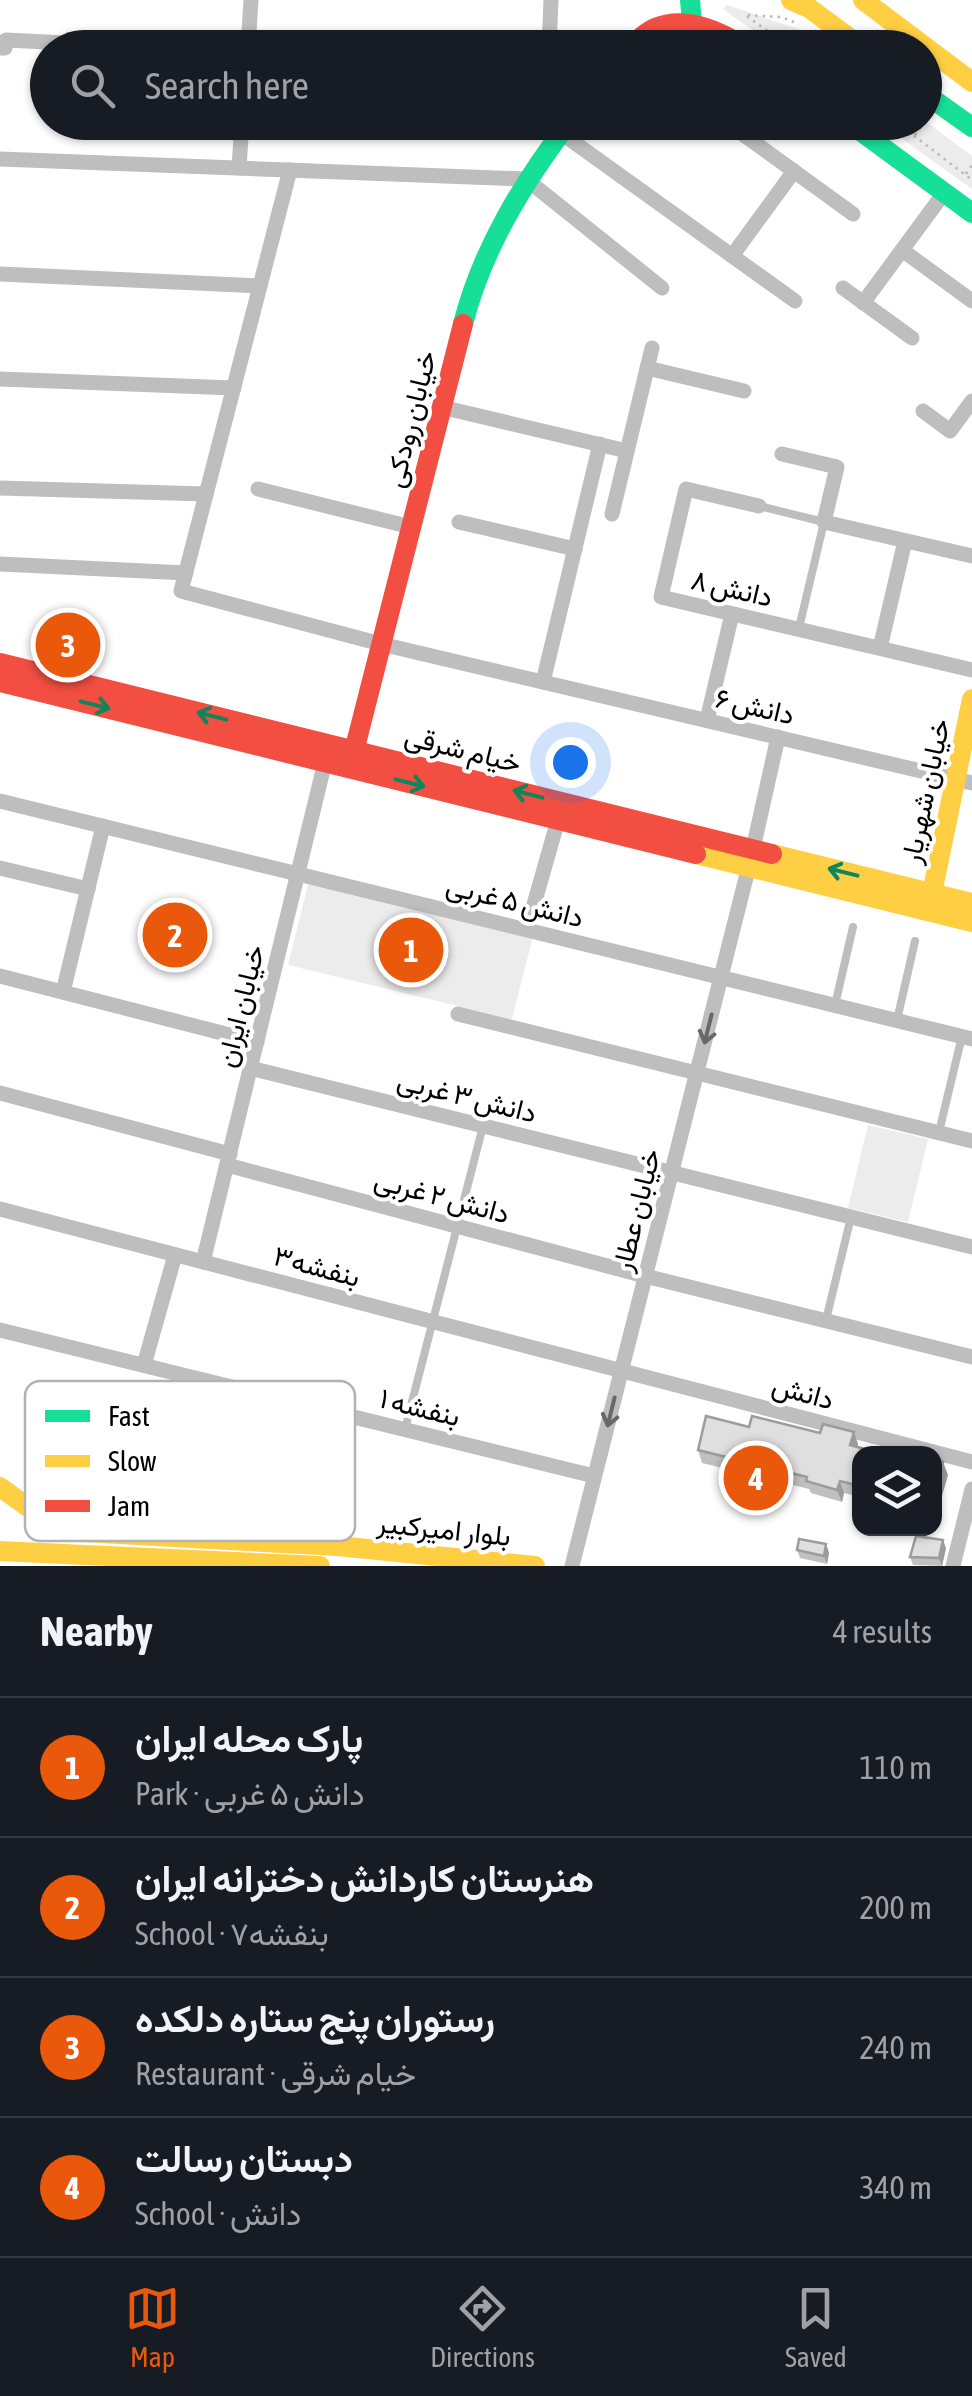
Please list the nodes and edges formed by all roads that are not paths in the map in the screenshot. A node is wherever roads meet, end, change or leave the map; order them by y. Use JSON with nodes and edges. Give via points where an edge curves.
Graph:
{"nodes":[{"id":1,"x":251,"y":0,"type":"edge"},
{"id":2,"x":551,"y":0,"type":"edge"},
{"id":3,"x":690,"y":0,"type":"edge"},
{"id":4,"x":791,"y":0,"type":"edge"},
{"id":5,"x":863,"y":0,"type":"edge"},
{"id":6,"x":882,"y":15,"type":"junction"},
{"id":7,"x":692,"y":23,"type":"junction"},
{"id":8,"x":249,"y":30,"type":"edge"},
{"id":9,"x":550,"y":30,"type":"edge"},
{"id":10,"x":652,"y":30,"type":"edge"},
{"id":11,"x":713,"y":30,"type":"edge"},
{"id":12,"x":839,"y":30,"type":"edge"},
{"id":13,"x":873,"y":30,"type":"edge"},
{"id":14,"x":902,"y":30,"type":"edge"},
{"id":15,"x":3,"y":44,"type":"edge"},
{"id":16,"x":30,"y":45,"type":"edge"},
{"id":17,"x":942,"y":60,"type":"edge"},
{"id":18,"x":972,"y":82,"type":"edge"},
{"id":19,"x":942,"y":106,"type":"edge"},
{"id":20,"x":972,"y":128,"type":"edge"},
{"id":21,"x":241,"y":140,"type":"edge"},
{"id":22,"x":556,"y":140,"type":"edge"},
{"id":23,"x":581,"y":140,"type":"edge"},
{"id":24,"x":755,"y":140,"type":"edge"},
{"id":25,"x":872,"y":140,"type":"edge"},
{"id":26,"x":0,"y":159,"type":"edge"},
{"id":27,"x":239,"y":168,"type":"junction"},
{"id":28,"x":290,"y":170,"type":"junction"},
{"id":29,"x":794,"y":171,"type":"junction"},
{"id":30,"x":526,"y":179,"type":"junction"},
{"id":31,"x":944,"y":193,"type":"junction"},
{"id":32,"x":972,"y":213,"type":"edge"},
{"id":33,"x":853,"y":214,"type":"dead end"},
{"id":34,"x":902,"y":250,"type":"junction"},
{"id":35,"x":732,"y":256,"type":"junction"},
{"id":36,"x":0,"y":274,"type":"edge"},
{"id":37,"x":260,"y":286,"type":"junction"},
{"id":38,"x":662,"y":288,"type":"dead end"},
{"id":39,"x":843,"y":288,"type":"dead end"},
{"id":40,"x":794,"y":301,"type":"dead end"},
{"id":41,"x":863,"y":302,"type":"junction"},
{"id":42,"x":972,"y":302,"type":"edge"},
{"id":43,"x":912,"y":338,"type":"dead end"},
{"id":44,"x":652,"y":348,"type":"dead end"},
{"id":45,"x":647,"y":368,"type":"junction"},
{"id":46,"x":0,"y":379,"type":"edge"},
{"id":47,"x":234,"y":388,"type":"junction"},
{"id":48,"x":744,"y":391,"type":"dead end"},
{"id":49,"x":972,"y":401,"type":"edge"},
{"id":50,"x":441,"y":407,"type":"junction"},
{"id":51,"x":923,"y":411,"type":"dead end"},
{"id":52,"x":600,"y":444,"type":"junction"},
{"id":53,"x":628,"y":451,"type":"junction"},
{"id":54,"x":782,"y":454,"type":"dead end"},
{"id":55,"x":0,"y":488,"type":"edge"},
{"id":56,"x":258,"y":489,"type":"dead end"},
{"id":57,"x":206,"y":494,"type":"junction"},
{"id":58,"x":760,"y":506,"type":"joint"},
{"id":59,"x":612,"y":514,"type":"dead end"},
{"id":60,"x":459,"y":522,"type":"dead end"},
{"id":61,"x":824,"y":522,"type":"junction"},
{"id":62,"x":410,"y":527,"type":"junction"},
{"id":63,"x":906,"y":540,"type":"junction"},
{"id":64,"x":575,"y":549,"type":"junction"},
{"id":65,"x":972,"y":556,"type":"edge"},
{"id":66,"x":0,"y":564,"type":"edge"},
{"id":67,"x":186,"y":573,"type":"junction"},
{"id":68,"x":732,"y":614,"type":"junction"},
{"id":69,"x":798,"y":630,"type":"junction"},
{"id":70,"x":381,"y":644,"type":"junction"},
{"id":71,"x":880,"y":648,"type":"junction"},
{"id":72,"x":0,"y":663,"type":"edge"},
{"id":73,"x":972,"y":670,"type":"edge"},
{"id":74,"x":0,"y":682,"type":"edge"},
{"id":75,"x":544,"y":682,"type":"junction"},
{"id":76,"x":972,"y":699,"type":"edge"},
{"id":77,"x":707,"y":720,"type":"junction"},
{"id":78,"x":778,"y":737,"type":"junction"},
{"id":79,"x":352,"y":760,"type":"junction"},
{"id":80,"x":325,"y":762,"type":"junction"},
{"id":81,"x":964,"y":780,"type":"edge"},
{"id":82,"x":0,"y":800,"type":"edge"},
{"id":83,"x":560,"y":811,"type":"junction"},
{"id":84,"x":104,"y":826,"type":"junction"},
{"id":85,"x":751,"y":858,"type":"junction"},
{"id":86,"x":0,"y":868,"type":"edge"},
{"id":87,"x":298,"y":873,"type":"junction"},
{"id":88,"x":88,"y":889,"type":"junction"},
{"id":89,"x":930,"y":902,"type":"junction"},
{"id":90,"x":972,"y":904,"type":"edge"},
{"id":91,"x":972,"y":922,"type":"edge"},
{"id":92,"x":853,"y":927,"type":"dead end"},
{"id":93,"x":527,"y":930,"type":"junction"},
{"id":94,"x":915,"y":941,"type":"dead end"},
{"id":95,"x":0,"y":976,"type":"edge"},
{"id":96,"x":721,"y":977,"type":"junction"},
{"id":97,"x":63,"y":992,"type":"junction"},
{"id":98,"x":834,"y":1005,"type":"junction"},
{"id":99,"x":458,"y":1014,"type":"dead end"},
{"id":100,"x":897,"y":1020,"type":"junction"},
{"id":101,"x":967,"y":1038,"type":"edge"},
{"id":102,"x":256,"y":1042,"type":"junction"},
{"id":103,"x":250,"y":1068,"type":"junction"},
{"id":104,"x":696,"y":1073,"type":"junction"},
{"id":105,"x":0,"y":1093,"type":"edge"},
{"id":106,"x":483,"y":1126,"type":"junction"},
{"id":107,"x":939,"y":1132,"type":"junction"},
{"id":108,"x":972,"y":1141,"type":"edge"},
{"id":109,"x":228,"y":1159,"type":"junction"},
{"id":110,"x":671,"y":1173,"type":"junction"},
{"id":111,"x":0,"y":1210,"type":"edge"},
{"id":112,"x":851,"y":1217,"type":"junction"},
{"id":113,"x":457,"y":1226,"type":"junction"},
{"id":114,"x":972,"y":1247,"type":"edge"},
{"id":115,"x":175,"y":1255,"type":"junction"},
{"id":116,"x":203,"y":1262,"type":"junction"},
{"id":117,"x":645,"y":1276,"type":"junction"},
{"id":118,"x":826,"y":1320,"type":"junction"},
{"id":119,"x":432,"y":1322,"type":"junction"},
{"id":120,"x":0,"y":1330,"type":"edge"},
{"id":121,"x":972,"y":1356,"type":"edge"},
{"id":122,"x":144,"y":1365,"type":"junction"},
{"id":123,"x":621,"y":1371,"type":"junction"},
{"id":124,"x":208,"y":1381,"type":"edge"},
{"id":125,"x":355,"y":1418,"type":"edge"},
{"id":126,"x":404,"y":1430,"type":"junction"},
{"id":127,"x":972,"y":1462,"type":"edge"},
{"id":128,"x":594,"y":1476,"type":"junction"},
{"id":129,"x":0,"y":1487,"type":"edge"},
{"id":130,"x":972,"y":1489,"type":"edge"},
{"id":131,"x":25,"y":1505,"type":"edge"},
{"id":132,"x":82,"y":1541,"type":"edge"},
{"id":133,"x":247,"y":1541,"type":"edge"},
{"id":134,"x":0,"y":1551,"type":"edge"},
{"id":135,"x":80,"y":1554,"type":"junction"},
{"id":136,"x":320,"y":1566,"type":"edge"},
{"id":137,"x":535,"y":1566,"type":"edge"},
{"id":138,"x":572,"y":1566,"type":"edge"},
{"id":139,"x":952,"y":1566,"type":"edge"}],
"edges":[{"from":1,"to":8,"type":"street"},
{"from":2,"to":9,"type":"street"},
{"from":3,"to":7,"type":"street"},
{"from":4,"to":12,"type":"street"},
{"from":5,"to":6,"type":"street"},
{"from":6,"to":13,"type":"street"},
{"from":6,"to":14,"type":"street"},
{"from":7,"to":10,"type":"street"},
{"from":7,"to":11,"type":"street"},
{"from":15,"to":16,"type":"street"},
{"from":17,"to":18,"type":"street"},
{"from":19,"to":20,"type":"street"},
{"from":21,"to":27,"type":"street"},
{"from":22,"to":30,"type":"street","name":"خیابان رودکی"},
{"from":23,"to":35,"type":"street"},
{"from":24,"to":29,"type":"street"},
{"from":25,"to":31,"type":"street"},
{"from":26,"to":27,"type":"street"},
{"from":27,"to":28,"type":"street"},
{"from":28,"to":30,"type":"street"},
{"from":28,"to":37,"type":"street"},
{"from":29,"to":33,"type":"street"},
{"from":29,"to":35,"type":"street"},
{"from":30,"to":38,"type":"street"},
{"from":30,"to":50,"type":"street","name":"خیابان رودکی","via":[[468,303]]},
{"from":31,"to":32,"type":"street"},
{"from":31,"to":34,"type":"street"},
{"from":34,"to":41,"type":"street"},
{"from":34,"to":42,"type":"street"},
{"from":35,"to":40,"type":"street"},
{"from":36,"to":37,"type":"street"},
{"from":37,"to":47,"type":"street"},
{"from":39,"to":41,"type":"street"},
{"from":41,"to":43,"type":"street"},
{"from":44,"to":45,"type":"street"},
{"from":45,"to":48,"type":"street"},
{"from":45,"to":53,"type":"street"},
{"from":46,"to":47,"type":"street"},
{"from":47,"to":57,"type":"street"},
{"from":49,"to":51,"type":"street","via":[[950,431]]},
{"from":50,"to":52,"type":"street"},
{"from":50,"to":62,"type":"street","name":"خیابان رودکی"},
{"from":52,"to":53,"type":"street"},
{"from":52,"to":64,"type":"street"},
{"from":53,"to":59,"type":"street"},
{"from":54,"to":61,"type":"street","via":[[837,467]]},
{"from":55,"to":57,"type":"street"},
{"from":56,"to":62,"type":"street"},
{"from":57,"to":67,"type":"street"},
{"from":58,"to":61,"type":"lane"},
{"from":58,"to":68,"type":"street","name":"دانش ۸","via":[[686,489],[661,597]]},
{"from":60,"to":64,"type":"street"},
{"from":61,"to":63,"type":"street"},
{"from":61,"to":69,"type":"lane"},
{"from":62,"to":70,"type":"street","name":"خیابان رودکی"},
{"from":63,"to":65,"type":"street"},
{"from":63,"to":71,"type":"street"},
{"from":64,"to":75,"type":"street"},
{"from":66,"to":67,"type":"street"},
{"from":67,"to":70,"type":"street","name":"دانش ۶","via":[[181,591]]},
{"from":68,"to":69,"type":"street","name":"دانش ۸"},
{"from":68,"to":77,"type":"street"},
{"from":69,"to":71,"type":"street","name":"دانش ۸"},
{"from":70,"to":75,"type":"street","name":"دانش ۶"},
{"from":70,"to":79,"type":"street","name":"خیابان رودکی"},
{"from":71,"to":73,"type":"street","name":"دانش ۸"},
{"from":79,"to":72,"type":"street","name":"خیام شرقی","one_way":true},
{"from":74,"to":80,"type":"street","name":"خیام شرقی","one_way":true},
{"from":75,"to":77,"type":"street","name":"دانش ۶"},
{"from":76,"to":81,"type":"street","name":"خیابان شهریار"},
{"from":77,"to":78,"type":"street","name":"دانش ۶"},
{"from":78,"to":81,"type":"street","name":"دانش ۶"},
{"from":78,"to":85,"type":"street","name":"خیابان عطار"},
{"from":79,"to":80,"type":"street","name":"خیام شرقی"},
{"from":79,"to":83,"type":"street","name":"خیام شرقی"},
{"from":80,"to":87,"type":"street","name":"خیابان ایران"},
{"from":81,"to":89,"type":"street","name":"خیابان شهریار"},
{"from":82,"to":84,"type":"street","name":"دانش ۵ غربی"},
{"from":83,"to":85,"type":"street","name":"خیام شرقی"},
{"from":83,"to":93,"type":"street"},
{"from":84,"to":87,"type":"street","name":"دانش ۵ غربی"},
{"from":84,"to":88,"type":"street"},
{"from":85,"to":89,"type":"street","name":"خیام شرقی"},
{"from":85,"to":96,"type":"street","name":"خیابان عطار"},
{"from":86,"to":88,"type":"street"},
{"from":87,"to":93,"type":"street","name":"دانش ۵ غربی"},
{"from":87,"to":102,"type":"street","name":"خیابان ایران"},
{"from":88,"to":97,"type":"street"},
{"from":89,"to":90,"type":"street","name":"خیام شرقی"},
{"from":89,"to":91,"type":"street","name":"خیام شرقی"},
{"from":92,"to":98,"type":"lane"},
{"from":93,"to":96,"type":"street","name":"دانش ۵ غربی"},
{"from":94,"to":100,"type":"lane"},
{"from":95,"to":97,"type":"street"},
{"from":96,"to":98,"type":"street","name":"دانش ۵ غربی"},
{"from":96,"to":104,"type":"street","name":"خیابان عطار","one_way":true},
{"from":97,"to":102,"type":"street"},
{"from":98,"to":100,"type":"street","name":"دانش ۵ غربی"},
{"from":99,"to":104,"type":"street"},
{"from":100,"to":101,"type":"street","name":"دانش ۵ غربی"},
{"from":101,"to":107,"type":"lane"},
{"from":102,"to":103,"type":"street","name":"خیابان ایران"},
{"from":103,"to":106,"type":"street","name":"دانش ۳ غربی"},
{"from":103,"to":109,"type":"street","name":"خیابان ایران"},
{"from":104,"to":107,"type":"street"},
{"from":104,"to":110,"type":"street","name":"خیابان عطار"},
{"from":105,"to":109,"type":"street","name":"دانش ۲ غربی"},
{"from":106,"to":110,"type":"street","name":"دانش ۳ غربی"},
{"from":106,"to":113,"type":"lane"},
{"from":107,"to":108,"type":"street"},
{"from":109,"to":113,"type":"street","name":"دانش ۲ غربی"},
{"from":109,"to":116,"type":"street","name":"خیابان ایران"},
{"from":110,"to":112,"type":"street","name":"دانش ۳ غربی"},
{"from":110,"to":117,"type":"street","name":"خیابان عطار"},
{"from":111,"to":115,"type":"street","name":"بنفشه۳"},
{"from":112,"to":114,"type":"street","name":"دانش ۳ غربی"},
{"from":112,"to":118,"type":"lane"},
{"from":113,"to":117,"type":"street","name":"دانش ۲ غربی"},
{"from":113,"to":119,"type":"lane"},
{"from":115,"to":116,"type":"street","name":"بنفشه۳"},
{"from":115,"to":122,"type":"street"},
{"from":116,"to":119,"type":"street","name":"بنفشه۳"},
{"from":117,"to":118,"type":"street","name":"دانش ۲ غربی"},
{"from":117,"to":123,"type":"street","name":"خیابان عطار"},
{"from":118,"to":121,"type":"street","name":"دانش ۲ غربی"},
{"from":119,"to":123,"type":"street","name":"بنفشه۳"},
{"from":119,"to":126,"type":"lane"},
{"from":120,"to":122,"type":"street","name":"بنفشه ۱"},
{"from":122,"to":124,"type":"street","name":"بنفشه ۱"},
{"from":123,"to":127,"type":"street","name":"دانش"},
{"from":123,"to":128,"type":"street","name":"خیابان عطار","one_way":true},
{"from":125,"to":126,"type":"street","name":"بنفشه ۱"},
{"from":126,"to":128,"type":"street","name":"بنفشه ۱"},
{"from":128,"to":138,"type":"street","name":"خیابان عطار"},
{"from":129,"to":131,"type":"street","name":"بلوار امیرکبیر"},
{"from":130,"to":139,"type":"street"},
{"from":132,"to":135,"type":"street"},
{"from":133,"to":137,"type":"street","name":"بلوار امیرکبیر"},
{"from":134,"to":135,"type":"street"},
{"from":135,"to":136,"type":"street"}]}
